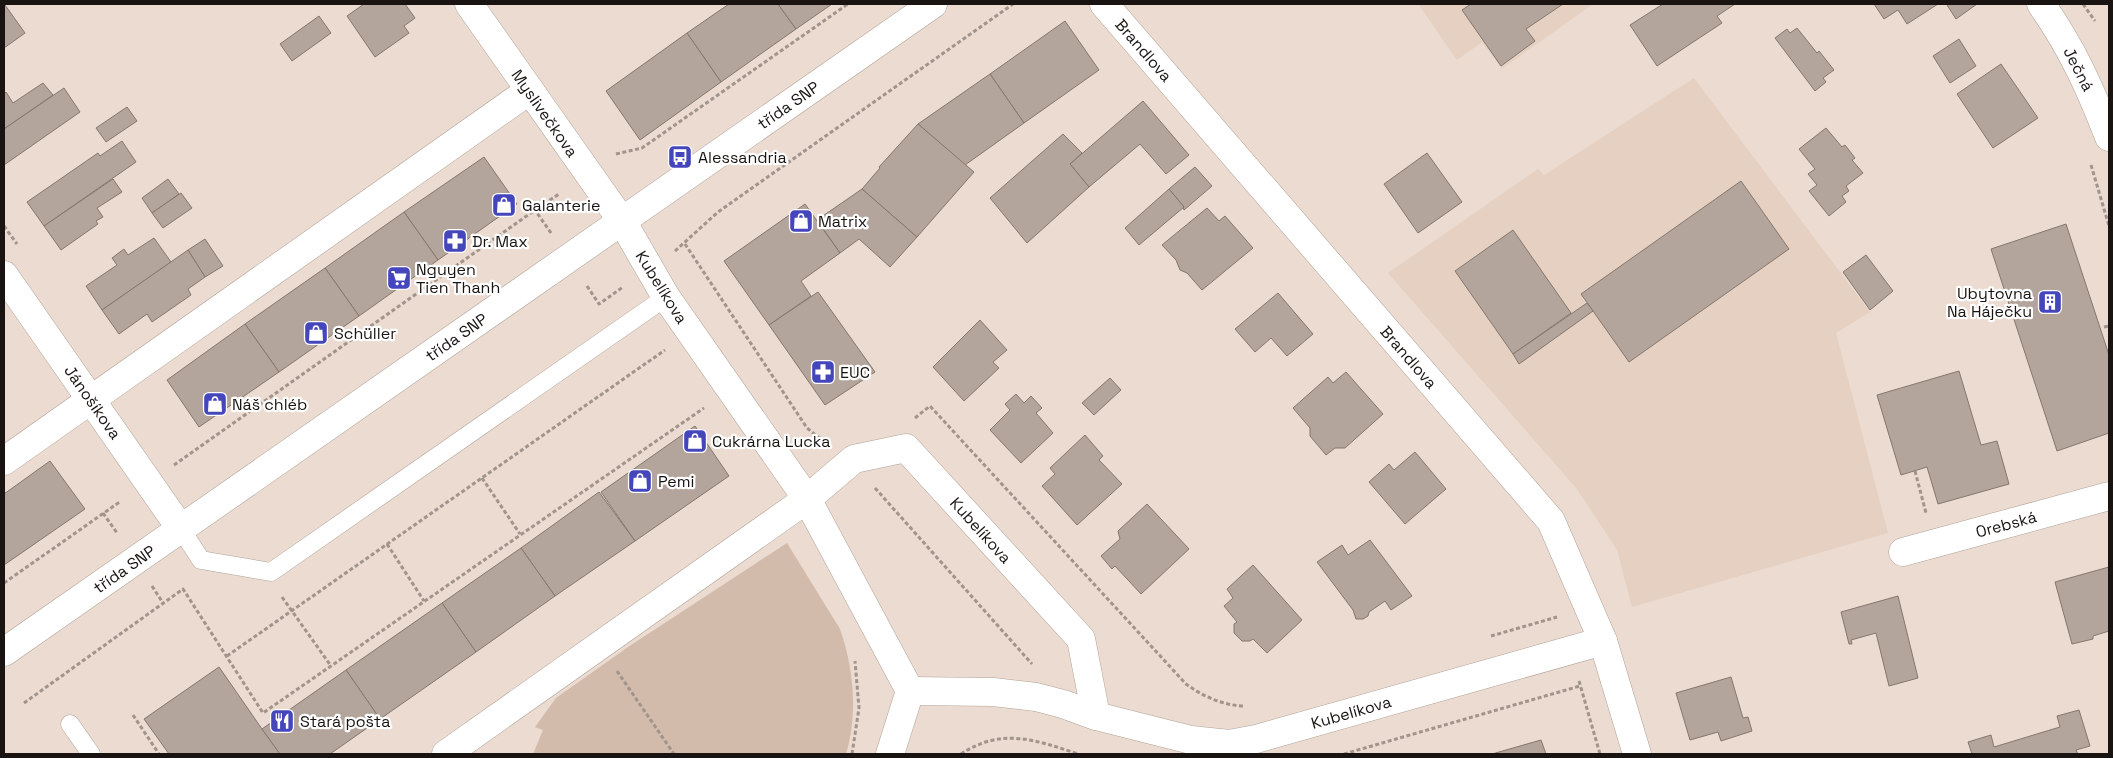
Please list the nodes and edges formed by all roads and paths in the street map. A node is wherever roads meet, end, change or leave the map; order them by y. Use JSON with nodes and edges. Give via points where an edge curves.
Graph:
{"nodes":[{"id":1,"x":469,"y":4,"type":"edge"},
{"id":2,"x":848,"y":4,"type":"edge"},
{"id":3,"x":933,"y":4,"type":"edge"},
{"id":4,"x":1013,"y":4,"type":"edge"},
{"id":5,"x":1104,"y":4,"type":"edge"},
{"id":6,"x":2041,"y":4,"type":"edge"},
{"id":7,"x":2083,"y":4,"type":"edge"},
{"id":8,"x":2095,"y":22,"type":"dead end"},
{"id":9,"x":530,"y":90,"type":"junction"},
{"id":10,"x":2109,"y":137,"type":"edge"},
{"id":11,"x":616,"y":154,"type":"dead end"},
{"id":12,"x":559,"y":194,"type":"dead end"},
{"id":13,"x":535,"y":210,"type":"junction"},
{"id":14,"x":622,"y":221,"type":"junction"},
{"id":15,"x":554,"y":237,"type":"dead end"},
{"id":16,"x":685,"y":244,"type":"dead end"},
{"id":17,"x":4,"y":274,"type":"edge"},
{"id":18,"x":628,"y":284,"type":"dead end"},
{"id":19,"x":666,"y":297,"type":"junction"},
{"id":20,"x":599,"y":304,"type":"dead end"},
{"id":21,"x":2109,"y":326,"type":"edge"},
{"id":22,"x":2104,"y":327,"type":"dead end"},
{"id":23,"x":690,"y":332,"type":"junction"},
{"id":24,"x":730,"y":389,"type":"junction"},
{"id":25,"x":92,"y":400,"type":"junction"},
{"id":26,"x":911,"y":421,"type":"dead end"},
{"id":27,"x":4,"y":461,"type":"edge"},
{"id":28,"x":173,"y":465,"type":"dead end"},
{"id":29,"x":1915,"y":471,"type":"dead end"},
{"id":30,"x":482,"y":478,"type":"junction"},
{"id":31,"x":2109,"y":496,"type":"edge"},
{"id":32,"x":807,"y":499,"type":"junction"},
{"id":33,"x":181,"y":529,"type":"junction"},
{"id":34,"x":520,"y":534,"type":"junction"},
{"id":35,"x":121,"y":540,"type":"dead end"},
{"id":36,"x":1934,"y":543,"type":"junction"},
{"id":37,"x":387,"y":544,"type":"junction"},
{"id":38,"x":1903,"y":552,"type":"dead end"},
{"id":39,"x":4,"y":583,"type":"edge"},
{"id":40,"x":190,"y":585,"type":"dead end"},
{"id":41,"x":184,"y":589,"type":"junction"},
{"id":42,"x":278,"y":591,"type":"dead end"},
{"id":43,"x":424,"y":601,"type":"junction"},
{"id":44,"x":292,"y":610,"type":"junction"},
{"id":45,"x":1485,"y":638,"type":"dead end"},
{"id":46,"x":1603,"y":641,"type":"junction"},
{"id":47,"x":600,"y":646,"type":"junction"},
{"id":48,"x":1570,"y":650,"type":"junction"},
{"id":49,"x":4,"y":652,"type":"edge"},
{"id":50,"x":227,"y":656,"type":"junction"},
{"id":51,"x":854,"y":657,"type":"dead end"},
{"id":52,"x":331,"y":666,"type":"junction"},
{"id":53,"x":1580,"y":686,"type":"junction"},
{"id":54,"x":910,"y":691,"type":"junction"},
{"id":55,"x":24,"y":702,"type":"dead end"},
{"id":56,"x":1252,"y":706,"type":"dead end"},
{"id":57,"x":133,"y":715,"type":"dead end"},
{"id":58,"x":1096,"y":716,"type":"junction"},
{"id":59,"x":70,"y":724,"type":"dead end"},
{"id":60,"x":1191,"y":747,"type":"edge"},
{"id":61,"x":1258,"y":747,"type":"edge"},
{"id":62,"x":91,"y":754,"type":"edge"},
{"id":63,"x":159,"y":754,"type":"edge"},
{"id":64,"x":446,"y":754,"type":"edge"},
{"id":65,"x":674,"y":754,"type":"edge"},
{"id":66,"x":852,"y":754,"type":"edge"},
{"id":67,"x":890,"y":754,"type":"edge"},
{"id":68,"x":961,"y":754,"type":"edge"},
{"id":69,"x":1078,"y":754,"type":"edge"},
{"id":70,"x":1344,"y":754,"type":"edge"},
{"id":71,"x":1600,"y":754,"type":"edge"},
{"id":72,"x":1637,"y":754,"type":"edge"}],
"edges":[{"from":1,"to":9,"type":"street","name":"Myslivečkova"},
{"from":2,"to":11,"type":"path","via":[[642,148]]},
{"from":3,"to":14,"type":"street","name":"třída SNP"},
{"from":4,"to":16,"type":"path","via":[[718,212]]},
{"from":5,"to":46,"type":"street","name":"Brandlova","via":[[1551,520]]},
{"from":6,"to":10,"type":"street","name":"Ječná","via":[[2087,81]]},
{"from":7,"to":8,"type":"path"},
{"from":9,"to":14,"type":"street","name":"Myslivečkova"},
{"from":9,"to":25,"type":"street"},
{"from":12,"to":13,"type":"path"},
{"from":13,"to":15,"type":"path"},
{"from":13,"to":28,"type":"path"},
{"from":14,"to":19,"type":"street","name":"Kubelíkova"},
{"from":14,"to":33,"type":"street","name":"třída SNP"},
{"from":17,"to":25,"type":"street","name":"Jánošíkova"},
{"from":18,"to":20,"type":"path"},
{"from":19,"to":23,"type":"street","name":"Kubelíkova"},
{"from":19,"to":33,"type":"lane","via":[[271,572],[201,560]]},
{"from":21,"to":22,"type":"path"},
{"from":23,"to":24,"type":"street","name":"Kubelíkova"},
{"from":23,"to":30,"type":"path"},
{"from":24,"to":32,"type":"street","name":"Kubelíkova"},
{"from":24,"to":34,"type":"path"},
{"from":25,"to":27,"type":"street"},
{"from":25,"to":33,"type":"street","name":"Jánošíkova"},
{"from":26,"to":56,"type":"path","via":[[930,406],[1186,684],[1217,700],[1237,706]]},
{"from":29,"to":36,"type":"path"},
{"from":30,"to":34,"type":"path"},
{"from":30,"to":37,"type":"path"},
{"from":31,"to":36,"type":"street","name":"Orebská"},
{"from":32,"to":47,"type":"street"},
{"from":32,"to":54,"type":"street","name":"Kubelíkova"},
{"from":32,"to":58,"type":"street","name":"Kubelíkova","via":[[854,459],[906,448],[1081,639]]},
{"from":33,"to":49,"type":"street","name":"třída SNP"},
{"from":34,"to":43,"type":"path"},
{"from":35,"to":39,"type":"path","via":[[103,513]]},
{"from":36,"to":38,"type":"street","name":"Orebská"},
{"from":37,"to":43,"type":"path"},
{"from":37,"to":44,"type":"path"},
{"from":40,"to":41,"type":"path"},
{"from":41,"to":50,"type":"path"},
{"from":41,"to":55,"type":"path"},
{"from":42,"to":44,"type":"path"},
{"from":43,"to":52,"type":"path"},
{"from":44,"to":50,"type":"path"},
{"from":44,"to":52,"type":"path"},
{"from":45,"to":48,"type":"path","via":[[1560,616]]},
{"from":46,"to":48,"type":"street","name":"Kubelíkova"},
{"from":46,"to":72,"type":"street","name":"Brandlova"},
{"from":47,"to":64,"type":"street"},
{"from":47,"to":65,"type":"path"},
{"from":48,"to":53,"type":"path"},
{"from":48,"to":61,"type":"street","name":"Kubelíkova"},
{"from":50,"to":52,"type":"path","via":[[263,712]]},
{"from":51,"to":66,"type":"path","via":[[859,708]]},
{"from":53,"to":70,"type":"path"},
{"from":53,"to":71,"type":"path"},
{"from":54,"to":58,"type":"street","name":"Kubelíkova","via":[[993,692],[1036,697]]},
{"from":54,"to":67,"type":"street"},
{"from":57,"to":63,"type":"path"},
{"from":58,"to":60,"type":"street","name":"Kubelíkova"},
{"from":59,"to":62,"type":"lane"},
{"from":60,"to":61,"type":"street","name":"Kubelíkova","via":[[1229,744]]},
{"from":68,"to":69,"type":"path","via":[[976,745],[1009,737],[1038,741]]}]}
